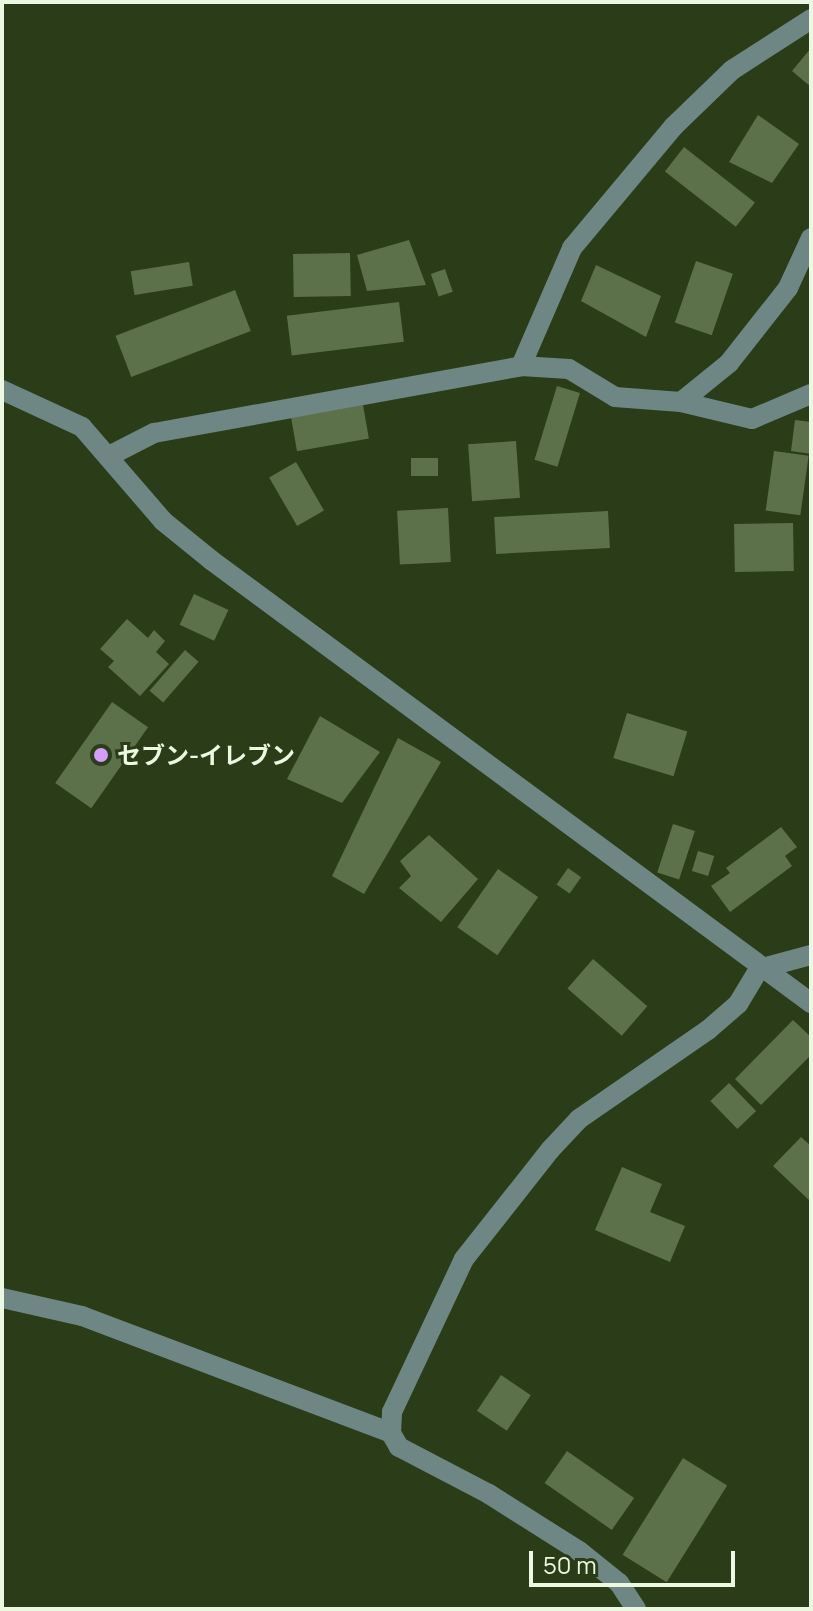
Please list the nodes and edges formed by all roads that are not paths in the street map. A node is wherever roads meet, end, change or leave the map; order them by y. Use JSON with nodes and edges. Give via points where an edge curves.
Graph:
{"nodes":[{"id":1,"x":811,"y":19,"type":"edge"},
{"id":2,"x":811,"y":238,"type":"edge"},
{"id":3,"x":521,"y":366,"type":"junction"},
{"id":4,"x":2,"y":390,"type":"edge"},
{"id":5,"x":811,"y":394,"type":"edge"},
{"id":6,"x":681,"y":402,"type":"junction"},
{"id":7,"x":109,"y":456,"type":"junction"},
{"id":8,"x":811,"y":955,"type":"edge"},
{"id":9,"x":759,"y":969,"type":"junction"},
{"id":10,"x":811,"y":1003,"type":"edge"},
{"id":11,"x":2,"y":1298,"type":"edge"},
{"id":12,"x":391,"y":1433,"type":"junction"},
{"id":13,"x":636,"y":1609,"type":"edge"}],
"edges":[{"from":1,"to":3,"type":"street","via":[[732,70],[653,151],[572,248]]},
{"from":2,"to":6,"type":"street","via":[[788,288],[729,363]]},
{"from":3,"to":6,"type":"street","via":[[569,369],[615,397]]},
{"from":3,"to":7,"type":"street","via":[[154,433]]},
{"from":4,"to":7,"type":"street","via":[[66,416]]},
{"from":5,"to":6,"type":"street","via":[[752,419]]},
{"from":7,"to":9,"type":"street","via":[[163,521],[211,560]]},
{"from":8,"to":9,"type":"street"},
{"from":9,"to":10,"type":"street"},
{"from":9,"to":12,"type":"street","via":[[728,1013],[579,1119],[522,1182],[464,1259],[432,1319],[392,1412]]},
{"from":11,"to":12,"type":"street","via":[[82,1316]]},
{"from":12,"to":13,"type":"street","via":[[399,1447],[489,1494],[579,1551],[619,1583]]}]}
